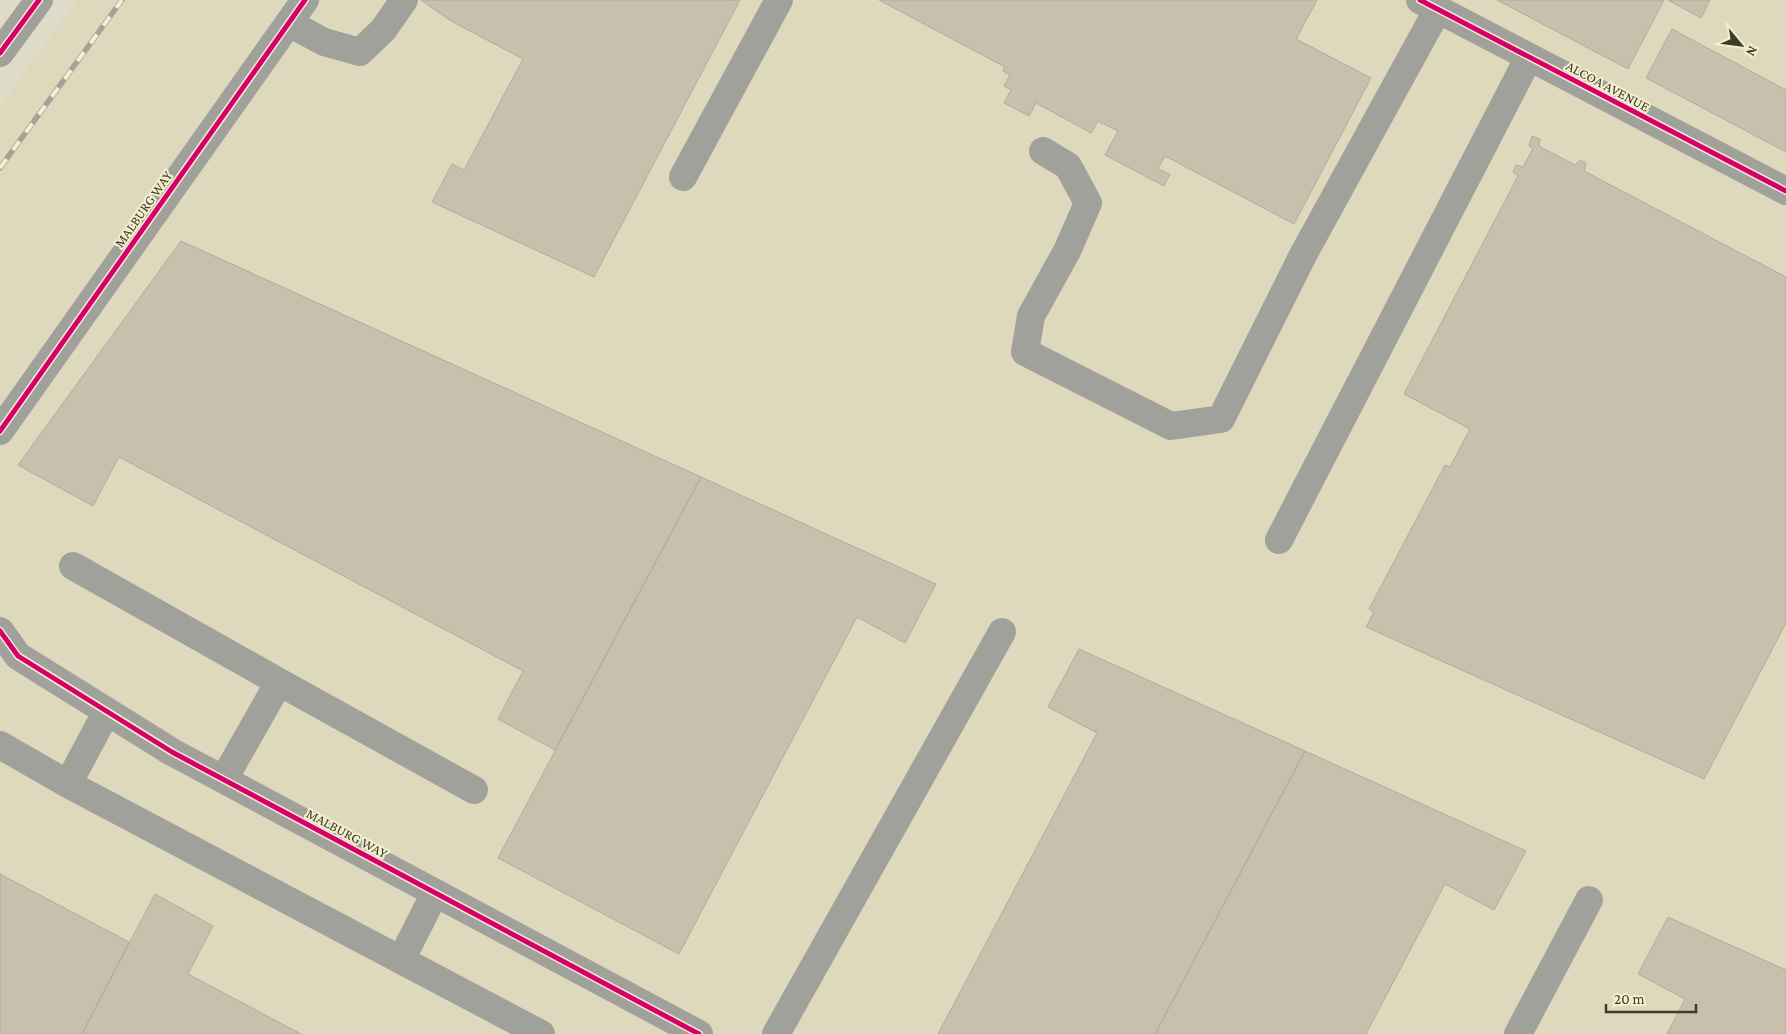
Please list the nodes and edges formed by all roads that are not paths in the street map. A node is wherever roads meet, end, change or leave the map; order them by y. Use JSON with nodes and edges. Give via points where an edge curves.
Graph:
{"nodes":[{"id":1,"x":39,"y":0,"type":"edge"},
{"id":2,"x":305,"y":0,"type":"edge"},
{"id":3,"x":404,"y":0,"type":"edge"},
{"id":4,"x":779,"y":0,"type":"edge"},
{"id":5,"x":1429,"y":5,"type":"edge"},
{"id":6,"x":289,"y":23,"type":"junction"},
{"id":7,"x":0,"y":53,"type":"edge"},
{"id":8,"x":1528,"y":57,"type":"junction"},
{"id":9,"x":1043,"y":151,"type":"dead end"},
{"id":10,"x":683,"y":177,"type":"dead end"},
{"id":11,"x":1786,"y":191,"type":"edge"},
{"id":12,"x":0,"y":431,"type":"edge"},
{"id":13,"x":1279,"y":540,"type":"dead end"},
{"id":14,"x":73,"y":566,"type":"dead end"},
{"id":15,"x":0,"y":631,"type":"edge"},
{"id":16,"x":1002,"y":632,"type":"dead end"},
{"id":17,"x":279,"y":682,"type":"junction"},
{"id":18,"x":107,"y":712,"type":"junction"},
{"id":19,"x":0,"y":745,"type":"edge"},
{"id":20,"x":224,"y":780,"type":"junction"},
{"id":21,"x":68,"y":784,"type":"junction"},
{"id":22,"x":474,"y":790,"type":"dead end"},
{"id":23,"x":435,"y":893,"type":"junction"},
{"id":24,"x":1589,"y":900,"type":"dead end"},
{"id":25,"x":401,"y":960,"type":"junction"},
{"id":26,"x":1521,"y":1033,"type":"edge"},
{"id":27,"x":541,"y":1034,"type":"edge"},
{"id":28,"x":699,"y":1034,"type":"edge"},
{"id":29,"x":776,"y":1034,"type":"edge"}],
"edges":[{"from":1,"to":7,"type":"street"},
{"from":2,"to":6,"type":"street","name":"MALBURG WAY"},
{"from":3,"to":6,"type":"street","via":[[383,30],[360,52],[324,42]]},
{"from":4,"to":10,"type":"street"},
{"from":5,"to":8,"type":"street","name":"ALCOA AVENUE"},
{"from":5,"to":9,"type":"street","via":[[1221,419],[1171,426],[1025,352],[1031,316],[1088,203],[1068,166]]},
{"from":6,"to":12,"type":"street","name":"MALBURG WAY"},
{"from":8,"to":11,"type":"street","name":"ALCOA AVENUE"},
{"from":8,"to":13,"type":"street"},
{"from":14,"to":17,"type":"street"},
{"from":15,"to":18,"type":"street","name":"MALBURG WAY","via":[[18,656]]},
{"from":16,"to":29,"type":"street"},
{"from":17,"to":20,"type":"street"},
{"from":17,"to":22,"type":"street"},
{"from":18,"to":20,"type":"street","name":"MALBURG WAY"},
{"from":18,"to":21,"type":"street"},
{"from":19,"to":21,"type":"street"},
{"from":20,"to":23,"type":"street","name":"MALBURG WAY"},
{"from":21,"to":25,"type":"street"},
{"from":23,"to":25,"type":"street"},
{"from":23,"to":28,"type":"street","name":"MALBURG WAY"},
{"from":24,"to":26,"type":"street"},
{"from":25,"to":27,"type":"street"}]}
